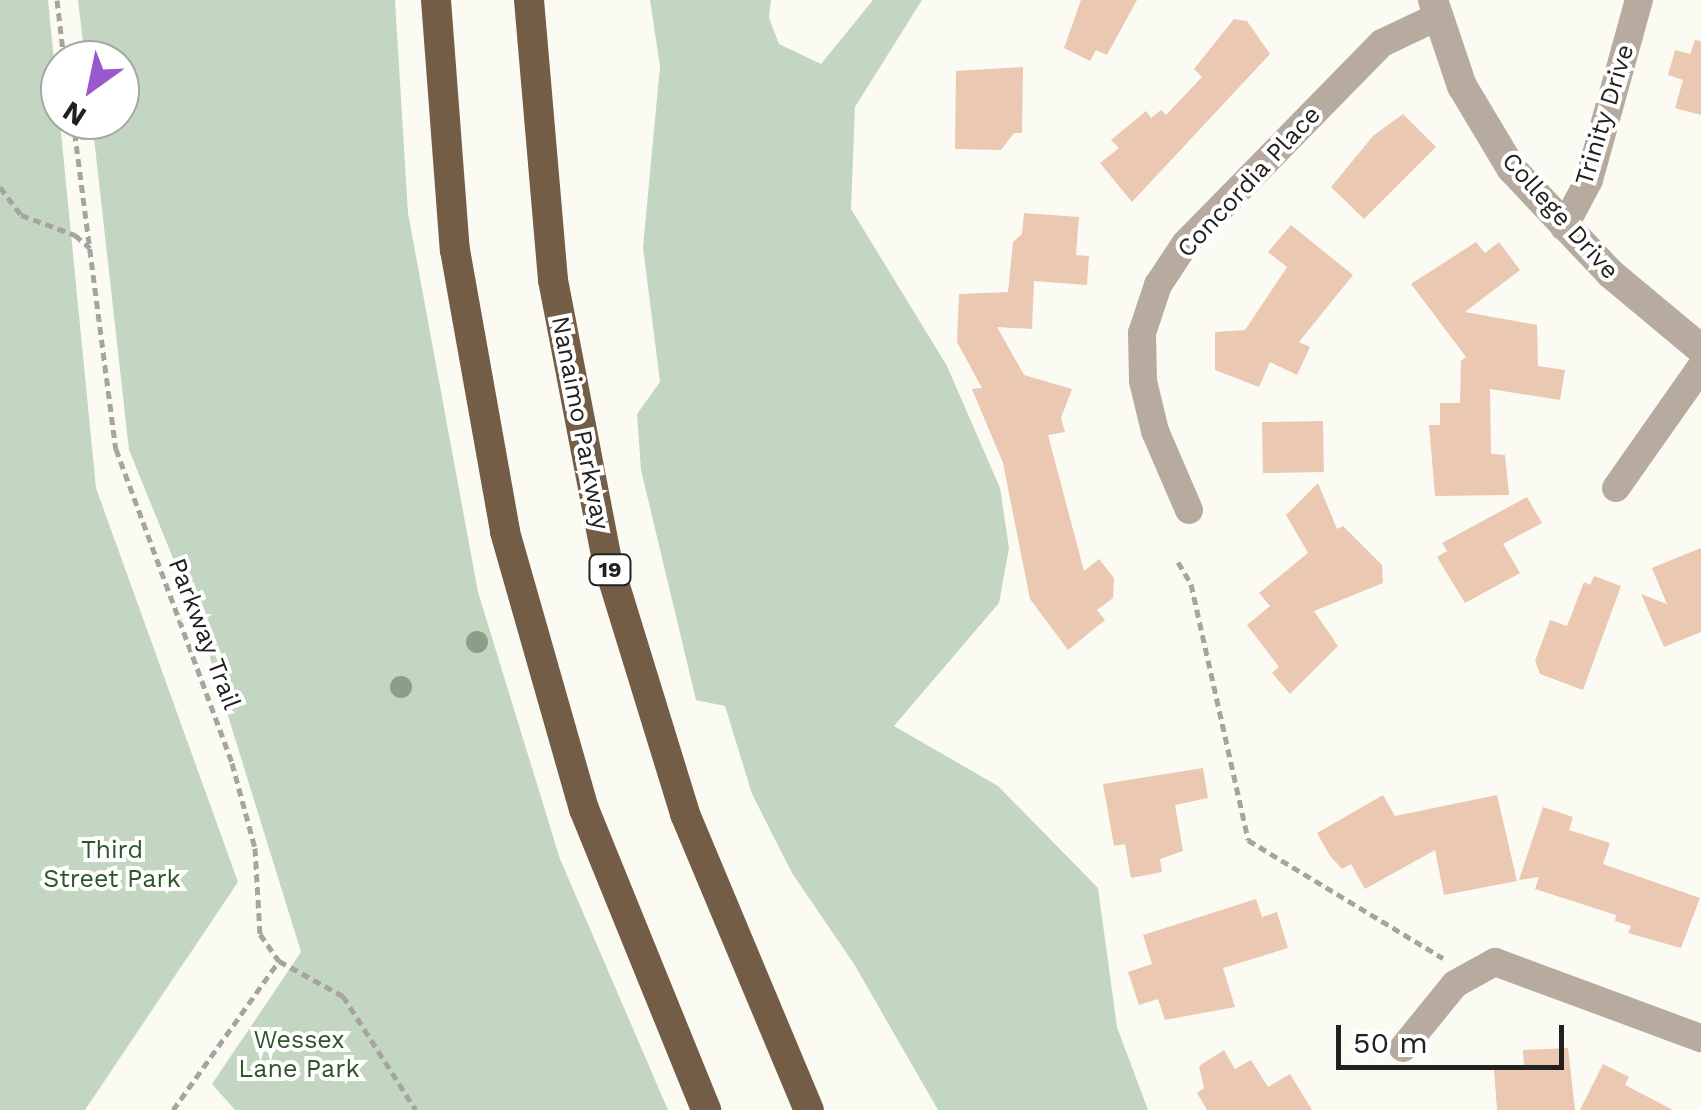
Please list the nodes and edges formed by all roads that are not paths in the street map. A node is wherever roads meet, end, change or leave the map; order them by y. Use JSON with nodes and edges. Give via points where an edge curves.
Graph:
{"nodes":[{"id":1,"x":436,"y":0,"type":"edge"},
{"id":2,"x":529,"y":0,"type":"edge"},
{"id":3,"x":1640,"y":0,"type":"edge"},
{"id":4,"x":1435,"y":8,"type":"edge"},
{"id":5,"x":1564,"y":227,"type":"junction"},
{"id":6,"x":1701,"y":349,"type":"edge"},
{"id":7,"x":1701,"y":367,"type":"edge"},
{"id":8,"x":1616,"y":488,"type":"dead end"},
{"id":9,"x":1190,"y":510,"type":"dead end"},
{"id":10,"x":1701,"y":1038,"type":"edge"},
{"id":11,"x":1403,"y":1048,"type":"dead end"},
{"id":12,"x":706,"y":1110,"type":"edge"},
{"id":13,"x":809,"y":1110,"type":"edge"}],
"edges":[{"from":1,"to":12,"type":"highway","via":[[455,250],[505,532],[584,810]]},
{"from":2,"to":13,"type":"highway","name":"Nanaimo Parkway","number":"19","via":[[553,280],[608,560],[685,814]]},
{"from":3,"to":5,"type":"street","name":"Trinity Drive","via":[[1589,180]]},
{"from":4,"to":5,"type":"street","name":"College Drive","via":[[1462,86],[1498,149]]},
{"from":4,"to":9,"type":"street","name":"Concordia Place","via":[[1382,43],[1186,244],[1158,285],[1142,333],[1143,380],[1155,432]]},
{"from":5,"to":6,"type":"street","name":"College Drive"},
{"from":7,"to":8,"type":"street"},
{"from":10,"to":11,"type":"street","via":[[1496,962],[1455,984]]}]}
